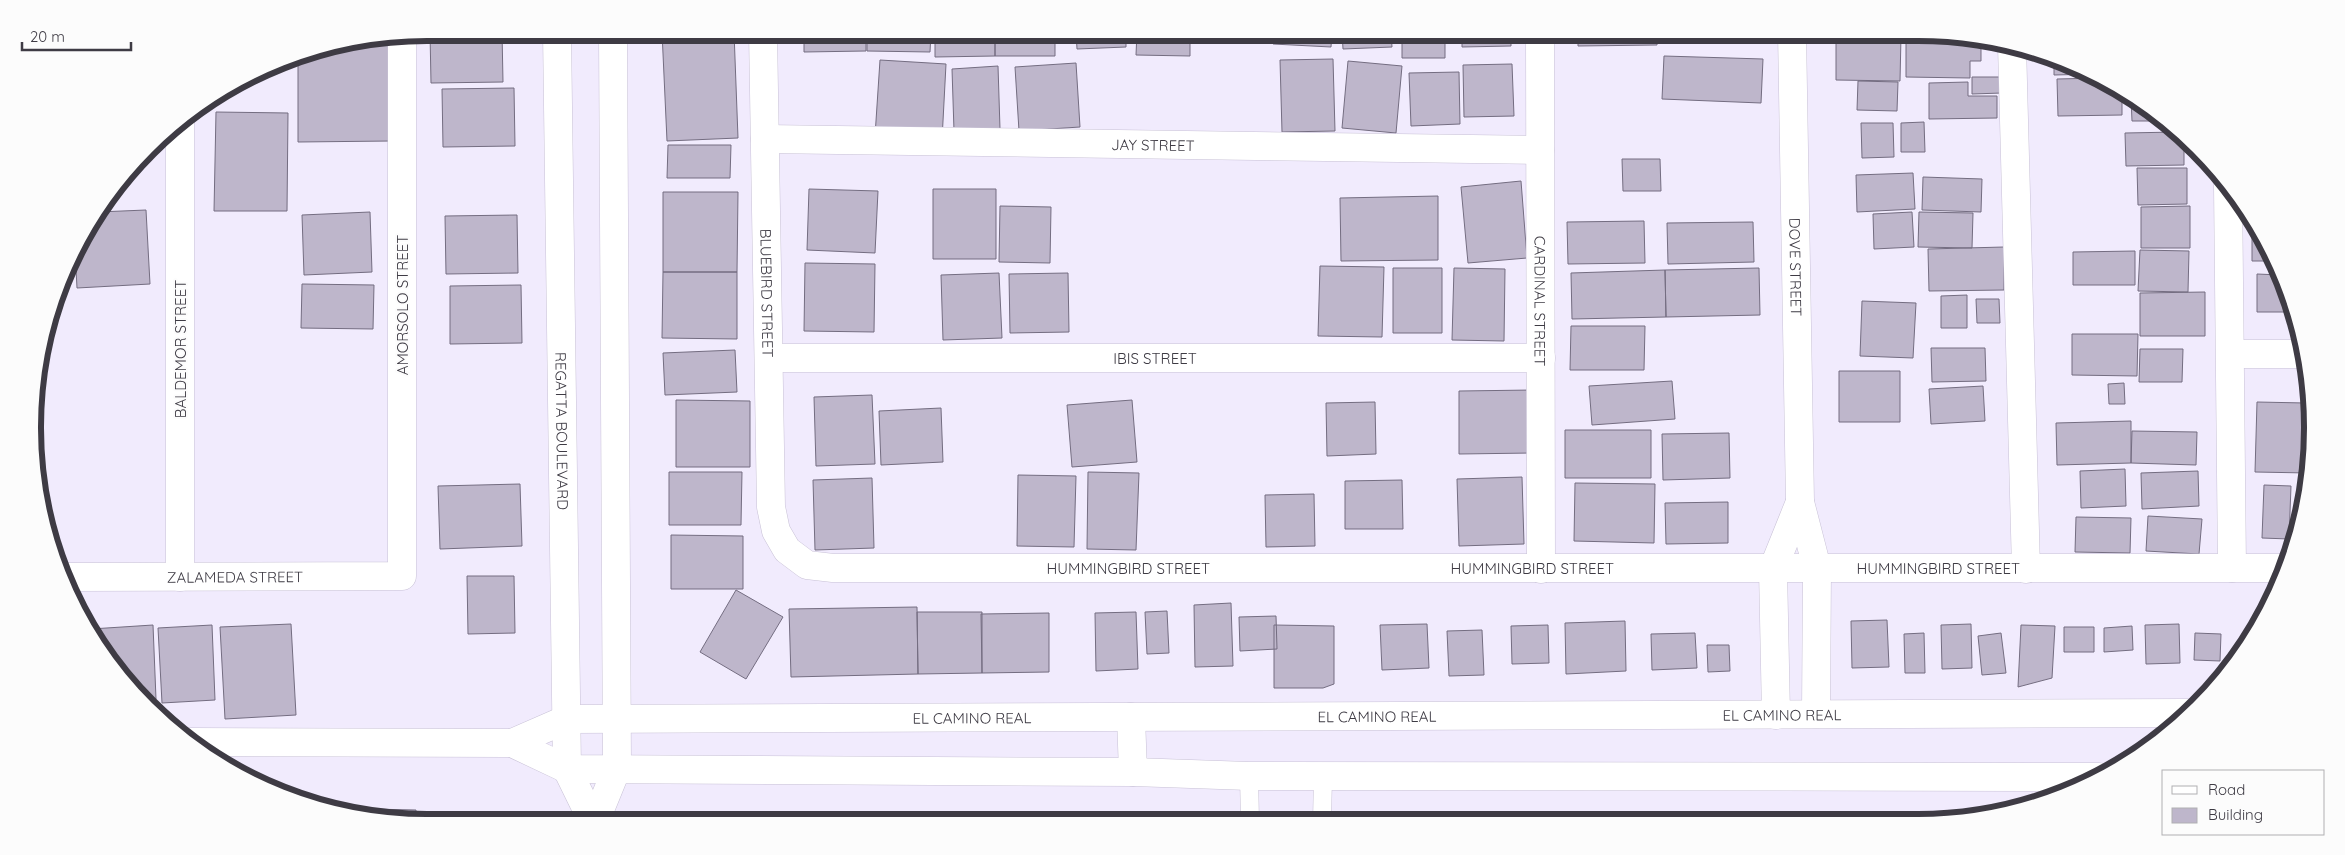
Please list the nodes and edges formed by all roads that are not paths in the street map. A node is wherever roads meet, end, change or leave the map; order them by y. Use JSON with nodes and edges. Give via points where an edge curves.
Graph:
{"nodes":[{"id":1,"x":557,"y":41,"type":"edge"},
{"id":2,"x":613,"y":41,"type":"edge"},
{"id":3,"x":764,"y":41,"type":"edge"},
{"id":4,"x":1540,"y":41,"type":"edge"},
{"id":5,"x":1792,"y":41,"type":"edge"},
{"id":6,"x":402,"y":42,"type":"edge"},
{"id":7,"x":2012,"y":53,"type":"edge"},
{"id":8,"x":180,"y":131,"type":"edge"},
{"id":9,"x":765,"y":138,"type":"junction"},
{"id":10,"x":1540,"y":150,"type":"junction"},
{"id":11,"x":2228,"y":198,"type":"edge"},
{"id":12,"x":2231,"y":354,"type":"junction"},
{"id":13,"x":2296,"y":354,"type":"edge"},
{"id":14,"x":769,"y":358,"type":"junction"},
{"id":15,"x":1541,"y":358,"type":"junction"},
{"id":16,"x":1800,"y":502,"type":"junction"},
{"id":17,"x":787,"y":550,"type":"joint"},
{"id":18,"x":1817,"y":568,"type":"junction"},
{"id":19,"x":2232,"y":568,"type":"junction"},
{"id":20,"x":2277,"y":568,"type":"edge"},
{"id":21,"x":1541,"y":569,"type":"junction"},
{"id":22,"x":1773,"y":569,"type":"junction"},
{"id":23,"x":2026,"y":569,"type":"junction"},
{"id":24,"x":402,"y":576,"type":"joint"},
{"id":25,"x":72,"y":577,"type":"edge"},
{"id":26,"x":180,"y":577,"type":"junction"},
{"id":27,"x":1816,"y":714,"type":"junction"},
{"id":28,"x":2176,"y":714,"type":"edge"},
{"id":29,"x":1776,"y":715,"type":"junction"},
{"id":30,"x":1131,"y":717,"type":"junction"},
{"id":31,"x":617,"y":718,"type":"junction"},
{"id":32,"x":567,"y":719,"type":"junction"},
{"id":33,"x":203,"y":742,"type":"edge"},
{"id":34,"x":512,"y":743,"type":"junction"},
{"id":35,"x":617,"y":768,"type":"junction"},
{"id":36,"x":567,"y":769,"type":"junction"},
{"id":37,"x":1133,"y":772,"type":"junction"},
{"id":38,"x":1249,"y":776,"type":"junction"},
{"id":39,"x":1323,"y":776,"type":"junction"},
{"id":40,"x":2081,"y":777,"type":"edge"},
{"id":41,"x":590,"y":814,"type":"edge"},
{"id":42,"x":597,"y":814,"type":"edge"},
{"id":43,"x":1250,"y":814,"type":"edge"},
{"id":44,"x":1322,"y":814,"type":"edge"}],
"edges":[{"from":1,"to":32,"type":"street","name":"REGATTA BOULEVARD"},
{"from":2,"to":31,"type":"street","name":"REGATTA BOULEVARD"},
{"from":3,"to":9,"type":"street","name":"BLUEBIRD STREET"},
{"from":4,"to":10,"type":"street","name":"CARDINAL STREET"},
{"from":5,"to":16,"type":"street","name":"DOVE STREET"},
{"from":6,"to":24,"type":"street","name":"AMORSOLO STREET"},
{"from":7,"to":23,"type":"street"},
{"from":8,"to":26,"type":"street","name":"BALDEMOR STREET"},
{"from":9,"to":10,"type":"street","name":"JAY STREET"},
{"from":9,"to":14,"type":"street","name":"BLUEBIRD STREET"},
{"from":10,"to":15,"type":"street","name":"CARDINAL STREET"},
{"from":11,"to":12,"type":"street"},
{"from":12,"to":13,"type":"street"},
{"from":12,"to":19,"type":"street"},
{"from":14,"to":15,"type":"street","name":"IBIS STREET"},
{"from":14,"to":17,"type":"street","name":"BLUEBIRD STREET","via":[[771,507],[776,531]]},
{"from":15,"to":21,"type":"street","name":"CARDINAL STREET"},
{"from":16,"to":18,"type":"street","name":"DOVE STREET"},
{"from":16,"to":22,"type":"street","name":"DOVE STREET"},
{"from":17,"to":21,"type":"street","name":"HUMMINGBIRD STREET","via":[[807,565],[833,568]]},
{"from":18,"to":22,"type":"street","name":"HUMMINGBIRD STREET"},
{"from":18,"to":23,"type":"street","name":"HUMMINGBIRD STREET"},
{"from":18,"to":27,"type":"street","name":"DOVE STREET"},
{"from":19,"to":20,"type":"street","name":"HUMMINGBIRD STREET"},
{"from":19,"to":23,"type":"street","name":"HUMMINGBIRD STREET"},
{"from":21,"to":22,"type":"street","name":"HUMMINGBIRD STREET"},
{"from":22,"to":29,"type":"street","name":"DOVE STREET"},
{"from":24,"to":26,"type":"street","name":"ZALAMEDA STREET"},
{"from":25,"to":26,"type":"street","name":"ZALAMEDA STREET"},
{"from":27,"to":28,"type":"street","name":"EL CAMINO REAL"},
{"from":27,"to":29,"type":"street","name":"EL CAMINO REAL"},
{"from":29,"to":30,"type":"street","name":"EL CAMINO REAL"},
{"from":30,"to":31,"type":"street","name":"EL CAMINO REAL"},
{"from":30,"to":37,"type":"street"},
{"from":31,"to":32,"type":"street","name":"EL CAMINO REAL"},
{"from":31,"to":35,"type":"street","name":"REGATTA BOULEVARD"},
{"from":32,"to":34,"type":"street"},
{"from":32,"to":36,"type":"street","name":"REGATTA BOULEVARD"},
{"from":33,"to":34,"type":"street"},
{"from":34,"to":36,"type":"street"},
{"from":35,"to":36,"type":"street"},
{"from":35,"to":37,"type":"street"},
{"from":35,"to":42,"type":"street","name":"REGATTA BOULEVARD"},
{"from":36,"to":41,"type":"street","name":"REGATTA BOULEVARD"},
{"from":37,"to":38,"type":"street"},
{"from":38,"to":39,"type":"street"},
{"from":38,"to":43,"type":"lane"},
{"from":39,"to":40,"type":"street"},
{"from":39,"to":44,"type":"lane"}]}
